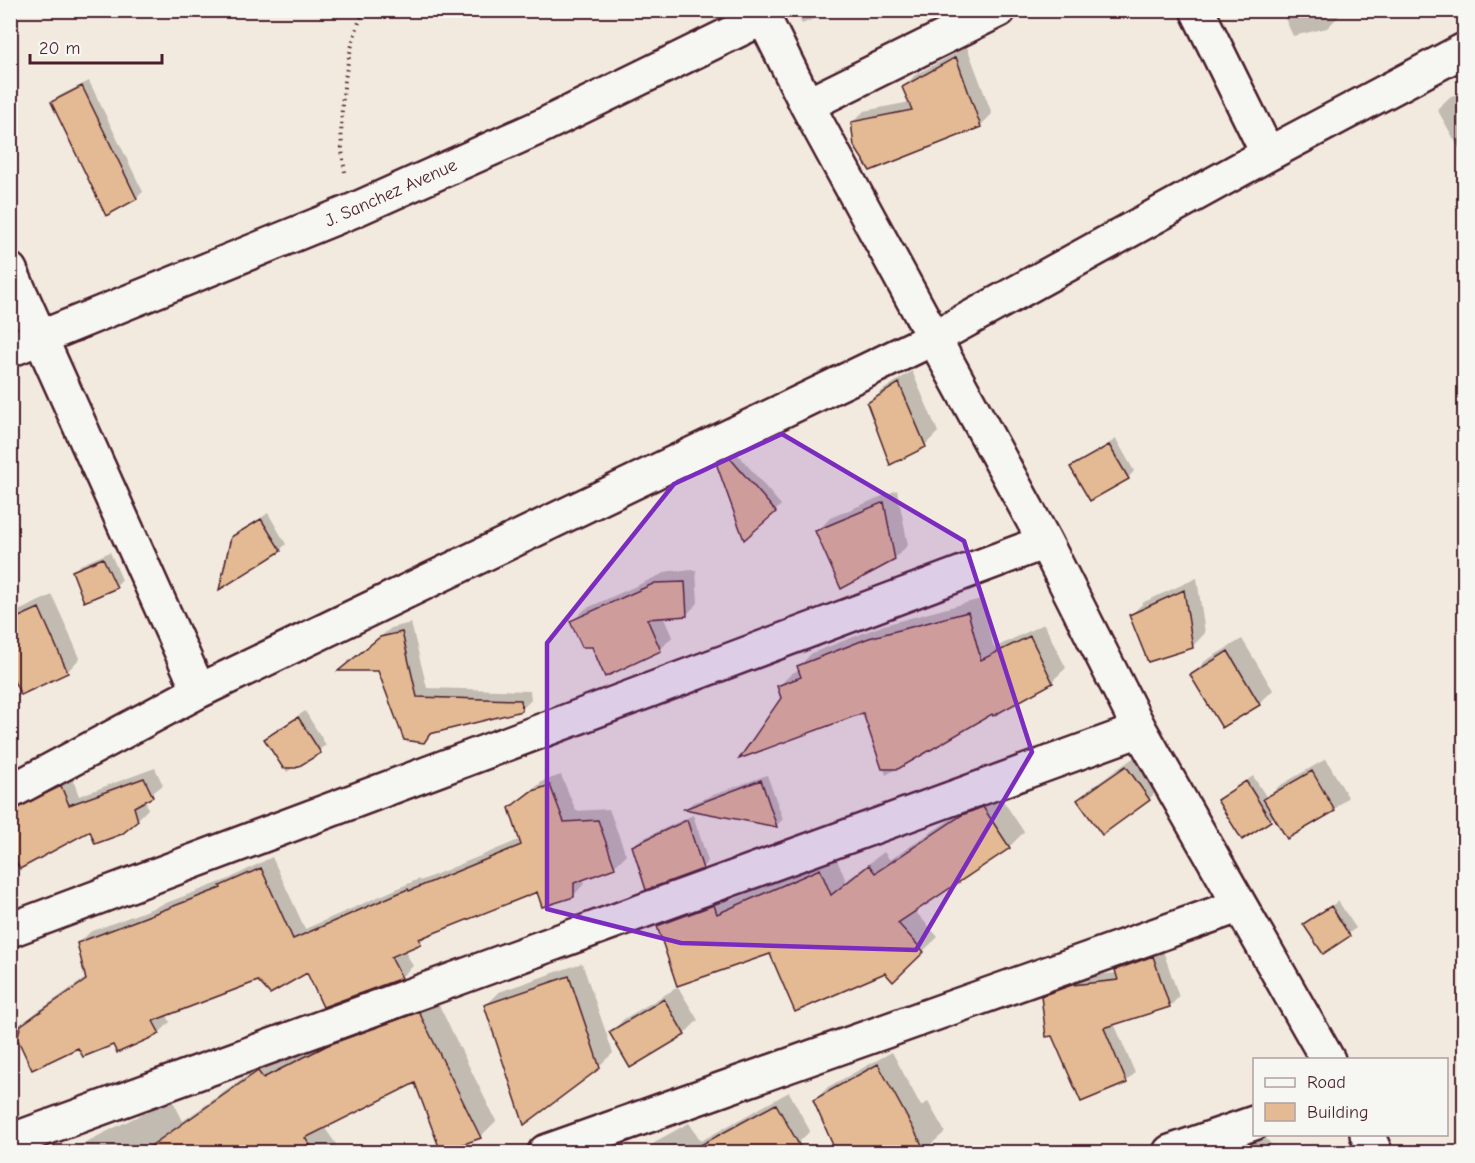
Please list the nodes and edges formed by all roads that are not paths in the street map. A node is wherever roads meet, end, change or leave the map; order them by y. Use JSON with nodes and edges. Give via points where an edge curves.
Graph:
{"nodes":[{"id":1,"x":999,"y":10,"type":"edge"},
{"id":2,"x":1197,"y":10,"type":"edge"},
{"id":3,"x":761,"y":14,"type":"edge"},
{"id":4,"x":1464,"y":51,"type":"edge"},
{"id":5,"x":807,"y":105,"type":"junction"},
{"id":6,"x":1269,"y":154,"type":"junction"},
{"id":7,"x":10,"y":270,"type":"edge"},
{"id":8,"x":934,"y":338,"type":"junction"},
{"id":9,"x":25,"y":344,"type":"edge"},
{"id":10,"x":1045,"y":542,"type":"junction"},
{"id":11,"x":199,"y":691,"type":"junction"},
{"id":12,"x":1140,"y":730,"type":"junction"},
{"id":13,"x":10,"y":792,"type":"edge"},
{"id":14,"x":1238,"y":906,"type":"junction"},
{"id":15,"x":10,"y":930,"type":"edge"},
{"id":16,"x":1327,"y":1058,"type":"edge"},
{"id":17,"x":1253,"y":1123,"type":"edge"},
{"id":18,"x":1368,"y":1136,"type":"edge"},
{"id":19,"x":10,"y":1140,"type":"edge"},
{"id":20,"x":545,"y":1152,"type":"edge"},
{"id":21,"x":1170,"y":1152,"type":"edge"},
{"id":22,"x":1375,"y":1152,"type":"edge"}],
"edges":[{"from":1,"to":5,"type":"street"},
{"from":2,"to":6,"type":"street"},
{"from":3,"to":5,"type":"street"},
{"from":3,"to":9,"type":"street","name":"J. Sanchez Avenue","via":[[542,126],[352,211]]},
{"from":4,"to":6,"type":"street"},
{"from":5,"to":8,"type":"street"},
{"from":6,"to":8,"type":"street"},
{"from":7,"to":9,"type":"street"},
{"from":8,"to":10,"type":"street"},
{"from":8,"to":11,"type":"street"},
{"from":9,"to":11,"type":"street"},
{"from":10,"to":12,"type":"street"},
{"from":10,"to":15,"type":"street"},
{"from":11,"to":13,"type":"street"},
{"from":12,"to":14,"type":"street"},
{"from":12,"to":19,"type":"street"},
{"from":14,"to":16,"type":"street"},
{"from":14,"to":20,"type":"street"},
{"from":17,"to":21,"type":"street"},
{"from":18,"to":22,"type":"street"}]}
